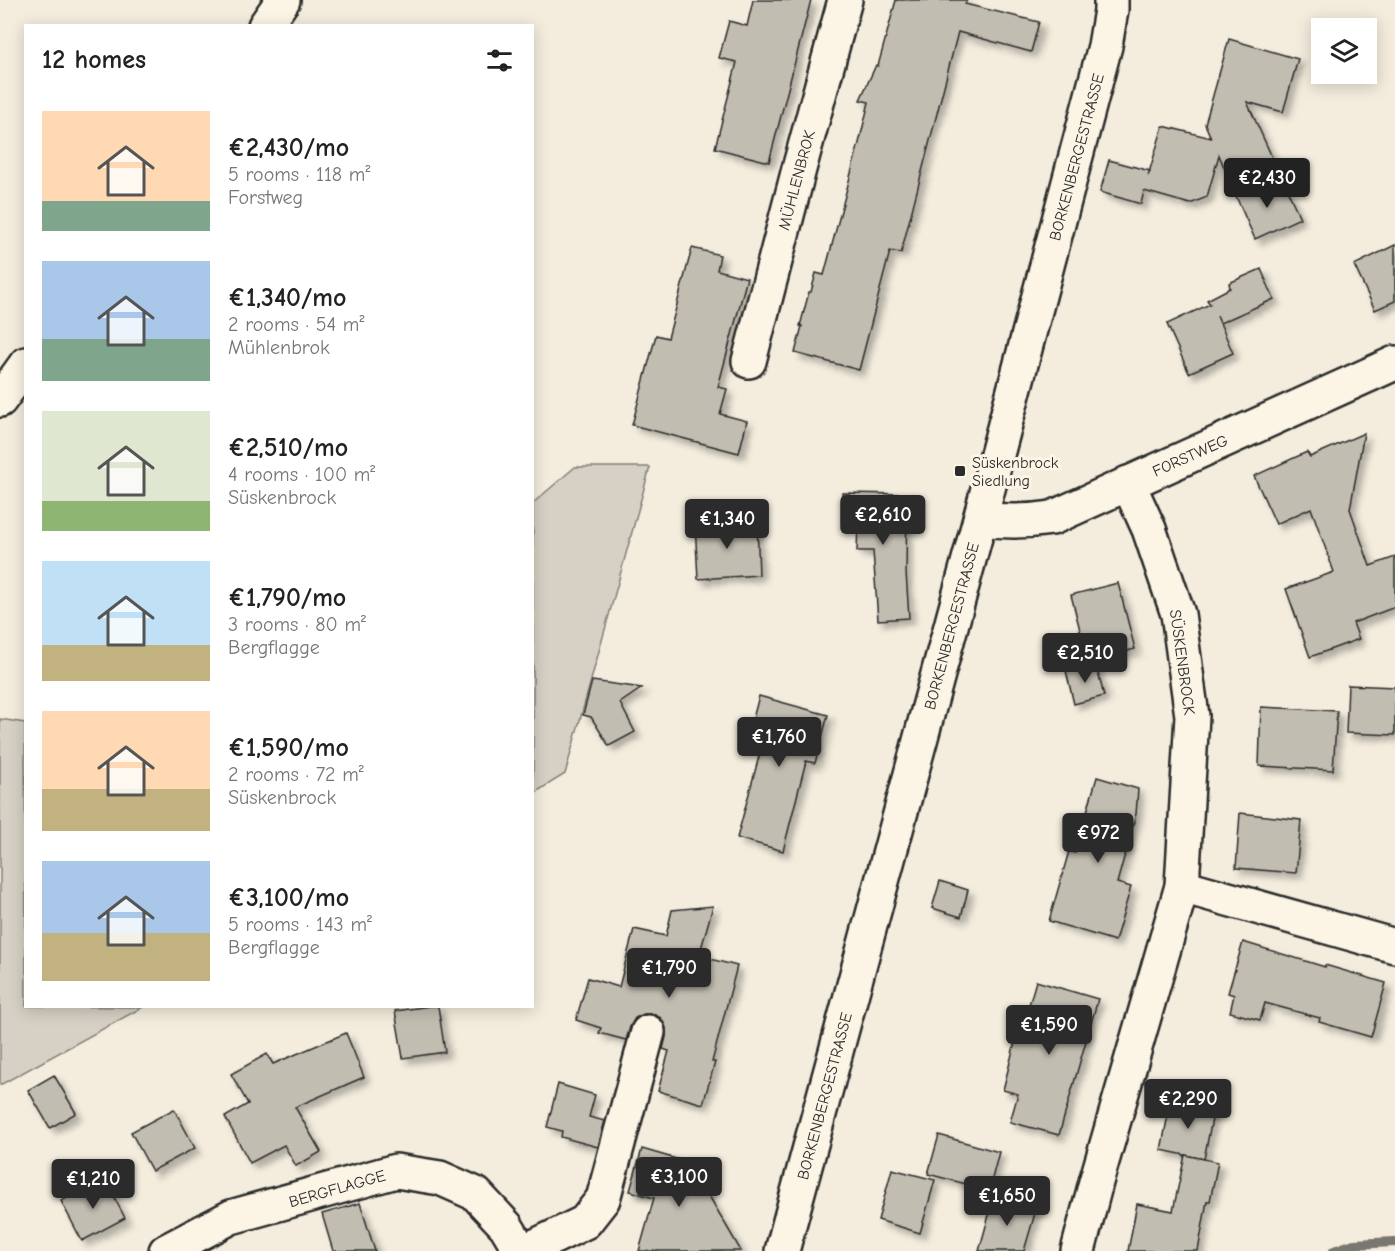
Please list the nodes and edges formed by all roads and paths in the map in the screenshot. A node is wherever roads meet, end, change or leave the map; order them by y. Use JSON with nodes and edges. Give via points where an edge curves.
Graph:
{"nodes":[{"id":1,"x":283,"y":0,"type":"edge"},
{"id":2,"x":845,"y":0,"type":"edge"},
{"id":3,"x":1111,"y":0,"type":"edge"},
{"id":4,"x":266,"y":24,"type":"edge"},
{"id":5,"x":749,"y":361,"type":"dead end"},
{"id":6,"x":1395,"y":363,"type":"edge"},
{"id":7,"x":24,"y":367,"type":"edge"},
{"id":8,"x":0,"y":400,"type":"edge"},
{"id":9,"x":1128,"y":483,"type":"junction"},
{"id":10,"x":980,"y":519,"type":"junction"},
{"id":11,"x":1182,"y":886,"type":"junction"},
{"id":12,"x":1395,"y":946,"type":"edge"},
{"id":13,"x":648,"y":1032,"type":"dead end"},
{"id":14,"x":166,"y":1251,"type":"edge"},
{"id":15,"x":523,"y":1251,"type":"edge"},
{"id":16,"x":782,"y":1251,"type":"edge"},
{"id":17,"x":1078,"y":1251,"type":"edge"}],
"edges":[{"from":1,"to":4,"type":"street"},
{"from":2,"to":5,"type":"street","name":"MÜHLENBROK"},
{"from":3,"to":10,"type":"street","name":"BORKENBERGESTRASSE","via":[[1105,46]]},
{"from":6,"to":9,"type":"street","name":"FORSTWEG"},
{"from":7,"to":8,"type":"street"},
{"from":9,"to":10,"type":"street","name":"FORSTWEG","via":[[1052,518],[1029,522]]},
{"from":9,"to":11,"type":"street","name":"SÜSKENBROCK","via":[[1149,529],[1178,614],[1192,716]]},
{"from":10,"to":16,"type":"street","name":"BORKENBERGESTRASSE"},
{"from":11,"to":12,"type":"street"},
{"from":11,"to":17,"type":"street","name":"SÜSKENBROCK"},
{"from":13,"to":15,"type":"street","name":"BERGFLAGGE","via":[[603,1198],[585,1222]]},
{"from":14,"to":15,"type":"street","name":"BERGFLAGGE","via":[[231,1217],[396,1171],[440,1178],[476,1194]]}]}
